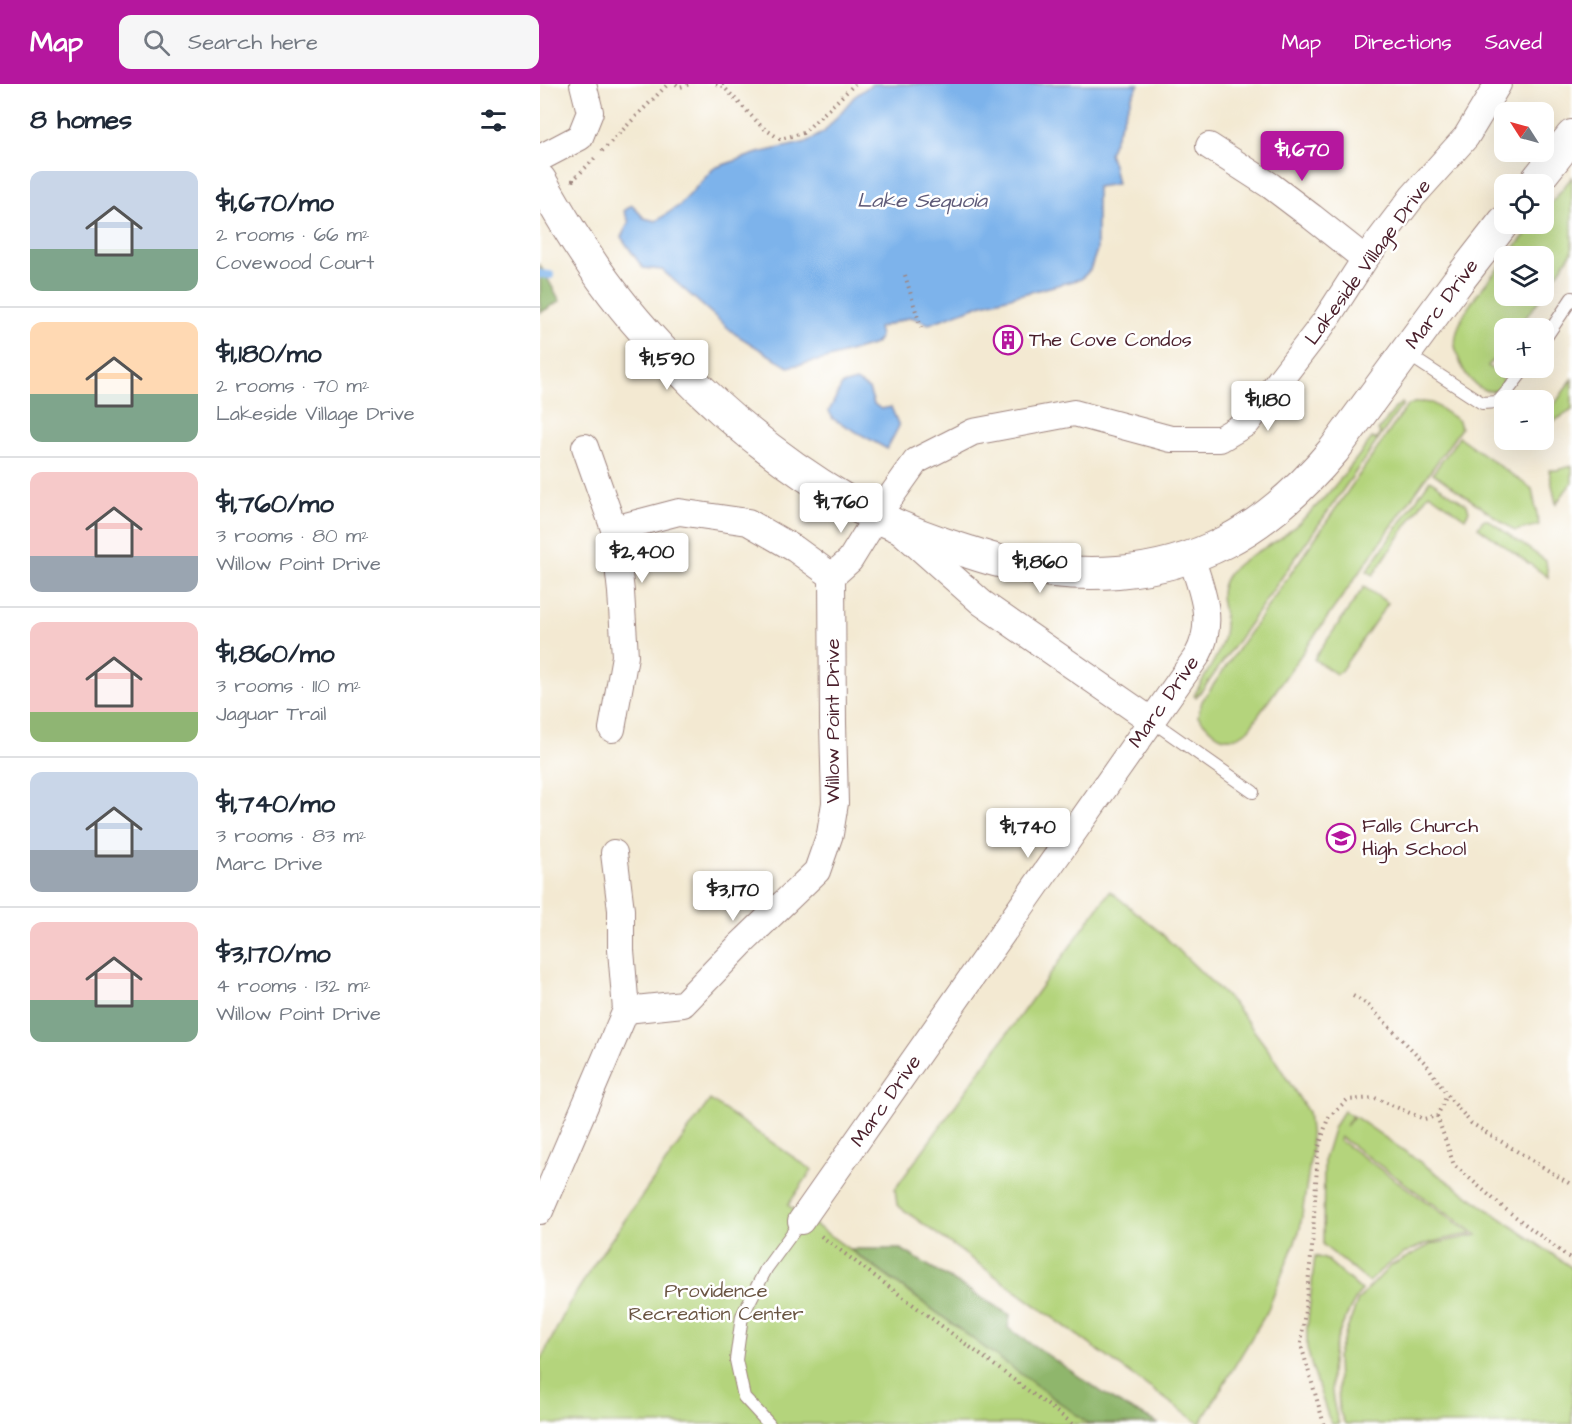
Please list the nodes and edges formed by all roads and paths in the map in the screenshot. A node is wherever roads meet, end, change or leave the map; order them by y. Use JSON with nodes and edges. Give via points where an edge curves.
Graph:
{"nodes":[{"id":1,"x":583,"y":84,"type":"edge"},
{"id":2,"x":668,"y":84,"type":"edge"},
{"id":3,"x":676,"y":84,"type":"edge"},
{"id":4,"x":690,"y":84,"type":"edge"},
{"id":5,"x":716,"y":84,"type":"edge"},
{"id":6,"x":855,"y":84,"type":"edge"},
{"id":7,"x":1498,"y":84,"type":"edge"},
{"id":8,"x":1572,"y":136,"type":"edge"},
{"id":9,"x":1209,"y":146,"type":"dead end"},
{"id":10,"x":551,"y":152,"type":"edge"},
{"id":11,"x":1542,"y":174,"type":"edge"},
{"id":12,"x":540,"y":180,"type":"edge"},
{"id":13,"x":1495,"y":234,"type":"edge"},
{"id":14,"x":1365,"y":259,"type":"junction"},
{"id":15,"x":905,"y":274,"type":"dead end"},
{"id":16,"x":1572,"y":298,"type":"edge"},
{"id":17,"x":1554,"y":325,"type":"edge"},
{"id":18,"x":921,"y":328,"type":"dead end"},
{"id":19,"x":1406,"y":353,"type":"junction"},
{"id":20,"x":1518,"y":378,"type":"edge"},
{"id":21,"x":585,"y":447,"type":"dead end"},
{"id":22,"x":886,"y":521,"type":"junction"},
{"id":23,"x":614,"y":529,"type":"junction"},
{"id":24,"x":1191,"y":557,"type":"junction"},
{"id":25,"x":832,"y":576,"type":"junction"},
{"id":26,"x":1152,"y":721,"type":"junction"},
{"id":27,"x":612,"y":729,"type":"dead end"},
{"id":28,"x":1253,"y":792,"type":"dead end"},
{"id":29,"x":614,"y":853,"type":"dead end"},
{"id":30,"x":1353,"y":996,"type":"dead end"},
{"id":31,"x":626,"y":1010,"type":"junction"},
{"id":32,"x":1448,"y":1095,"type":"junction"},
{"id":33,"x":1437,"y":1116,"type":"junction"},
{"id":34,"x":1572,"y":1185,"type":"edge"},
{"id":35,"x":540,"y":1211,"type":"edge"},
{"id":36,"x":801,"y":1221,"type":"junction"},
{"id":37,"x":1572,"y":1260,"type":"edge"},
{"id":38,"x":769,"y":1424,"type":"edge"},
{"id":39,"x":1073,"y":1424,"type":"edge"},
{"id":40,"x":1324,"y":1424,"type":"edge"}],
"edges":[{"from":1,"to":10,"type":"street","via":[[590,112],[580,137]]},
{"from":2,"to":10,"type":"path","via":[[573,180]]},
{"from":3,"to":4,"type":"path"},
{"from":5,"to":6,"type":"path","via":[[723,86],[762,127],[780,139],[803,133]]},
{"from":7,"to":14,"type":"street","name":"Lakeside Village Drive","via":[[1466,137],[1413,196]]},
{"from":8,"to":11,"type":"street"},
{"from":9,"to":14,"type":"street","via":[[1271,186]]},
{"from":12,"to":22,"type":"street","via":[[584,253],[671,361],[726,413],[786,461],[845,500]]},
{"from":13,"to":19,"type":"street","name":"Marc Drive"},
{"from":14,"to":22,"type":"street","name":"Lakeside Village Drive","via":[[1323,324],[1247,423],[1220,439],[1171,439],[1074,413],[973,432],[916,461]]},
{"from":15,"to":18,"type":"path"},
{"from":16,"to":17,"type":"lane"},
{"from":19,"to":20,"type":"lane","via":[[1482,404],[1498,402]]},
{"from":19,"to":24,"type":"street","name":"Marc Drive","via":[[1328,458],[1281,505],[1225,543]]},
{"from":21,"to":23,"type":"street"},
{"from":22,"to":24,"type":"street","via":[[944,545],[1058,572],[1126,572]]},
{"from":22,"to":25,"type":"street"},
{"from":22,"to":26,"type":"street","via":[[982,603]]},
{"from":23,"to":25,"type":"street","via":[[679,512],[748,522]]},
{"from":23,"to":27,"type":"street","via":[[625,656]]},
{"from":24,"to":26,"type":"street","name":"Marc Drive","via":[[1206,606],[1203,646]]},
{"from":25,"to":31,"type":"street","name":"Willow Point Drive","via":[[835,803],[817,872],[683,1004]]},
{"from":26,"to":28,"type":"lane"},
{"from":26,"to":36,"type":"street","name":"Marc Drive"},
{"from":29,"to":31,"type":"street"},
{"from":30,"to":32,"type":"path","via":[[1367,1004],[1426,1065]]},
{"from":31,"to":35,"type":"street"},
{"from":32,"to":33,"type":"path"},
{"from":32,"to":34,"type":"path","via":[[1471,1123]]},
{"from":33,"to":37,"type":"path","via":[[1454,1165]]},
{"from":33,"to":40,"type":"path","via":[[1424,1119],[1375,1098],[1347,1100],[1328,1118],[1318,1150],[1301,1345]]},
{"from":36,"to":38,"type":"lane","via":[[766,1269],[742,1316],[736,1360],[744,1397]]},
{"from":36,"to":39,"type":"path"}]}
